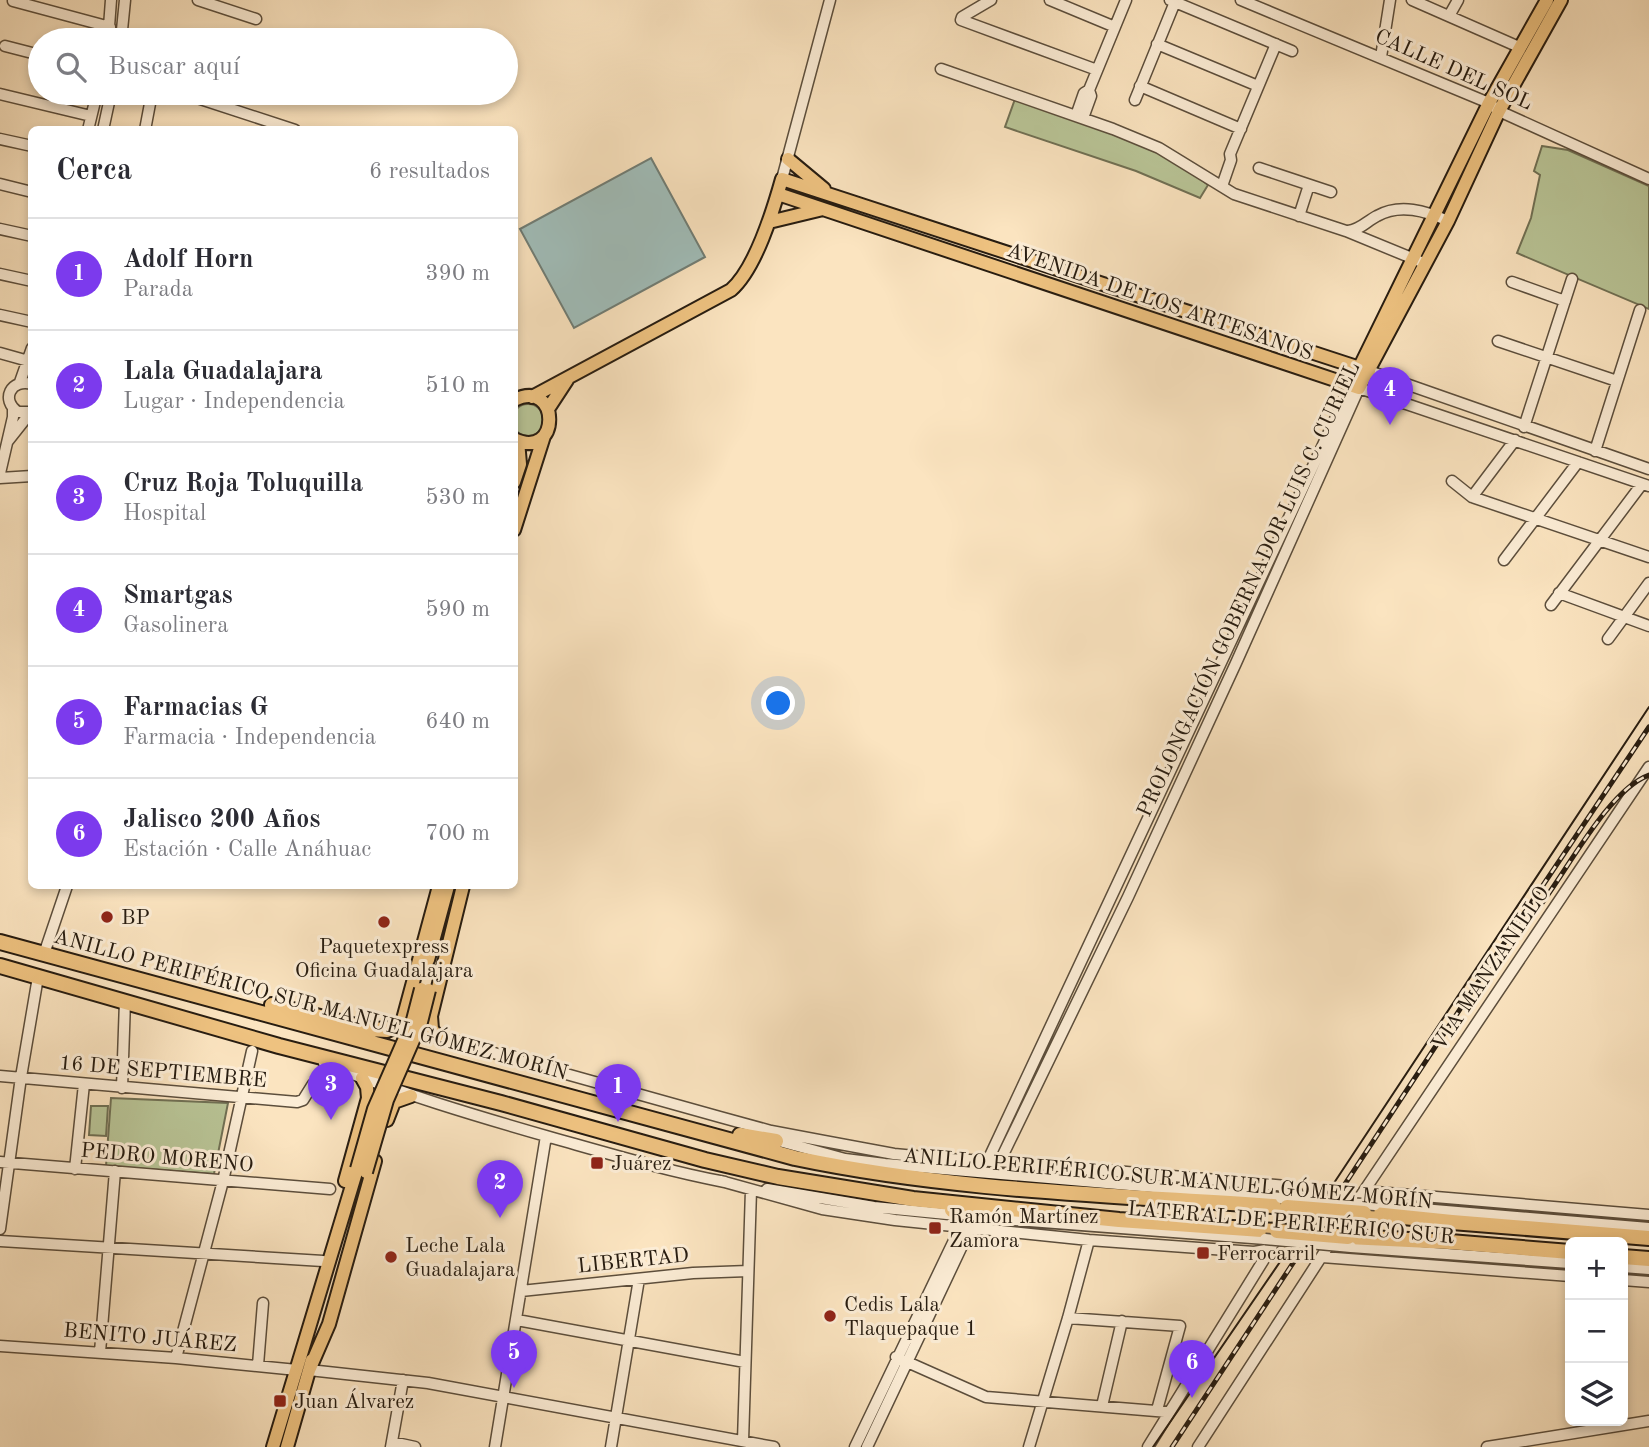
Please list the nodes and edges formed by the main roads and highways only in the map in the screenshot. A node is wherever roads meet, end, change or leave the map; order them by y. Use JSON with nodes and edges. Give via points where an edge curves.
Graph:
{"nodes":[{"id":1,"x":1547,"y":0,"type":"edge"},
{"id":2,"x":1561,"y":0,"type":"edge"},
{"id":3,"x":1494,"y":107,"type":"junction"},
{"id":4,"x":788,"y":159,"type":"road end"},
{"id":5,"x":778,"y":194,"type":"junction"},
{"id":6,"x":829,"y":194,"type":"junction"},
{"id":7,"x":823,"y":209,"type":"junction"},
{"id":8,"x":769,"y":222,"type":"junction"},
{"id":9,"x":937,"y":230,"type":"junction"},
{"id":10,"x":931,"y":244,"type":"junction"},
{"id":11,"x":1026,"y":258,"type":"junction"},
{"id":12,"x":1419,"y":261,"type":"junction"},
{"id":13,"x":1021,"y":274,"type":"junction"},
{"id":14,"x":1364,"y":369,"type":"junction"},
{"id":15,"x":571,"y":376,"type":"junction"},
{"id":16,"x":1355,"y":387,"type":"joint"},
{"id":17,"x":532,"y":397,"type":"junction"},
{"id":18,"x":518,"y":399,"type":"edge"},
{"id":19,"x":548,"y":409,"type":"junction"},
{"id":20,"x":544,"y":436,"type":"junction"},
{"id":21,"x":518,"y":440,"type":"edge"},
{"id":22,"x":518,"y":452,"type":"edge"},
{"id":23,"x":518,"y":470,"type":"edge"},
{"id":24,"x":518,"y":517,"type":"edge"},
{"id":25,"x":438,"y":889,"type":"edge"},
{"id":26,"x":447,"y":889,"type":"edge"},
{"id":27,"x":456,"y":889,"type":"edge"},
{"id":28,"x":462,"y":889,"type":"edge"},
{"id":29,"x":0,"y":942,"type":"edge"},
{"id":30,"x":0,"y":967,"type":"edge"},
{"id":31,"x":161,"y":985,"type":"junction"},
{"id":32,"x":425,"y":990,"type":"junction"},
{"id":33,"x":408,"y":1003,"type":"junction"},
{"id":34,"x":432,"y":1009,"type":"junction"},
{"id":35,"x":402,"y":1023,"type":"joint"},
{"id":36,"x":437,"y":1035,"type":"road end"},
{"id":37,"x":362,"y":1078,"type":"road end"},
{"id":38,"x":411,"y":1096,"type":"road end"},
{"id":39,"x":656,"y":1120,"type":"junction"},
{"id":40,"x":362,"y":1121,"type":"junction"},
{"id":41,"x":385,"y":1126,"type":"junction"},
{"id":42,"x":776,"y":1141,"type":"road end"},
{"id":43,"x":352,"y":1156,"type":"junction"},
{"id":44,"x":366,"y":1168,"type":"junction"},
{"id":45,"x":913,"y":1199,"type":"junction"},
{"id":46,"x":980,"y":1217,"type":"road end"},
{"id":47,"x":1649,"y":1238,"type":"edge"},
{"id":48,"x":1565,"y":1252,"type":"edge"},
{"id":49,"x":1628,"y":1257,"type":"edge"},
{"id":50,"x":1649,"y":1259,"type":"edge"},
{"id":51,"x":306,"y":1344,"type":"junction"},
{"id":52,"x":306,"y":1369,"type":"junction"},
{"id":53,"x":273,"y":1447,"type":"edge"},
{"id":54,"x":287,"y":1447,"type":"edge"}],
"edges":[{"from":1,"to":3,"type":"main road","name":"PROLONGACIÓN GOBERNADOR LUIS C. CURIEL","via":[[1519,47]]},
{"from":2,"to":3,"type":"main road","name":"PROLONGACIÓN GOBERNADOR LUIS C. CURIEL"},
{"from":3,"to":12,"type":"main road","name":"PROLONGACIÓN GOBERNADOR LUIS C. CURIEL","via":[[1435,216]]},
{"from":3,"to":12,"type":"main road","name":"PROLONGACIÓN GOBERNADOR LUIS C. CURIEL","via":[[1448,221]]},
{"from":4,"to":6,"type":"main road"},
{"from":5,"to":6,"type":"main road","name":"AVENIDA DE LOS ARTESANOS","via":[[782,179]]},
{"from":5,"to":7,"type":"main road","name":"AVENIDA DE LOS ARTESANOS"},
{"from":5,"to":8,"type":"main road"},
{"from":6,"to":9,"type":"main road","name":"AVENIDA DE LOS ARTESANOS"},
{"from":7,"to":8,"type":"main road"},
{"from":7,"to":10,"type":"main road","name":"AVENIDA DE LOS ARTESANOS"},
{"from":8,"to":15,"type":"main road","via":[[742,281],[731,290]]},
{"from":9,"to":10,"type":"main road"},
{"from":9,"to":11,"type":"main road","name":"AVENIDA DE LOS ARTESANOS"},
{"from":10,"to":13,"type":"main road","name":"AVENIDA DE LOS ARTESANOS"},
{"from":11,"to":13,"type":"main road"},
{"from":11,"to":14,"type":"main road","name":"AVENIDA DE LOS ARTESANOS"},
{"from":12,"to":14,"type":"main road","name":"PROLONGACIÓN GOBERNADOR LUIS C. CURIEL"},
{"from":13,"to":16,"type":"main road","name":"AVENIDA DE LOS ARTESANOS"},
{"from":14,"to":16,"type":"main road","name":"PROLONGACIÓN GOBERNADOR LUIS C. CURIEL"},
{"from":15,"to":17,"type":"main road"},
{"from":15,"to":19,"type":"main road"},
{"from":17,"to":18,"type":"main road"},
{"from":17,"to":19,"type":"main road"},
{"from":19,"to":20,"type":"main road","via":[[550,423]]},
{"from":20,"to":21,"type":"main road","via":[[531,442]]},
{"from":20,"to":24,"type":"main road"},
{"from":22,"to":23,"type":"main road"},
{"from":25,"to":33,"type":"main road"},
{"from":26,"to":32,"type":"main road"},
{"from":27,"to":32,"type":"main road"},
{"from":28,"to":34,"type":"main road"},
{"from":29,"to":31,"type":"highway","name":"ANILLO PERIFÉRICO SUR MANUEL GÓMEZ MORÍN"},
{"from":30,"to":45,"type":"highway","name":"ANILLO PERIFÉRICO SUR MANUEL GÓMEZ MORÍN","via":[[705,1160]]},
{"from":31,"to":35,"type":"highway","via":[[212,992],[368,1029],[387,1030]]},
{"from":31,"to":39,"type":"highway","name":"ANILLO PERIFÉRICO SUR MANUEL GÓMEZ MORÍN"},
{"from":32,"to":44,"type":"main road","bridge":true,"via":[[374,1109]]},
{"from":33,"to":34,"type":"main road","via":[[419,1010]]},
{"from":33,"to":35,"type":"main road"},
{"from":34,"to":36,"type":"main road","via":[[431,1024]]},
{"from":37,"to":40,"type":"main road","via":[[368,1092]]},
{"from":38,"to":41,"type":"main road","via":[[394,1102]]},
{"from":39,"to":42,"type":"highway"},
{"from":39,"to":47,"type":"highway","name":"ANILLO PERIFÉRICO SUR MANUEL GÓMEZ MORÍN","bridge":true,"via":[[795,1158],[916,1180],[1030,1191],[1284,1202]]},
{"from":40,"to":41,"type":"main road","via":[[377,1113]]},
{"from":40,"to":43,"type":"main road"},
{"from":41,"to":44,"type":"main road"},
{"from":43,"to":44,"type":"main road"},
{"from":43,"to":51,"type":"main road","via":[[307,1318]]},
{"from":44,"to":51,"type":"main road"},
{"from":44,"to":52,"type":"main road"},
{"from":45,"to":46,"type":"highway"},
{"from":45,"to":48,"type":"highway","name":"ANILLO PERIFÉRICO SUR MANUEL GÓMEZ MORÍN","bridge":true,"via":[[1272,1238],[1450,1242]]},
{"from":49,"to":50,"type":"highway"},
{"from":51,"to":52,"type":"main road"},
{"from":52,"to":53,"type":"main road"},
{"from":52,"to":54,"type":"main road"}]}
